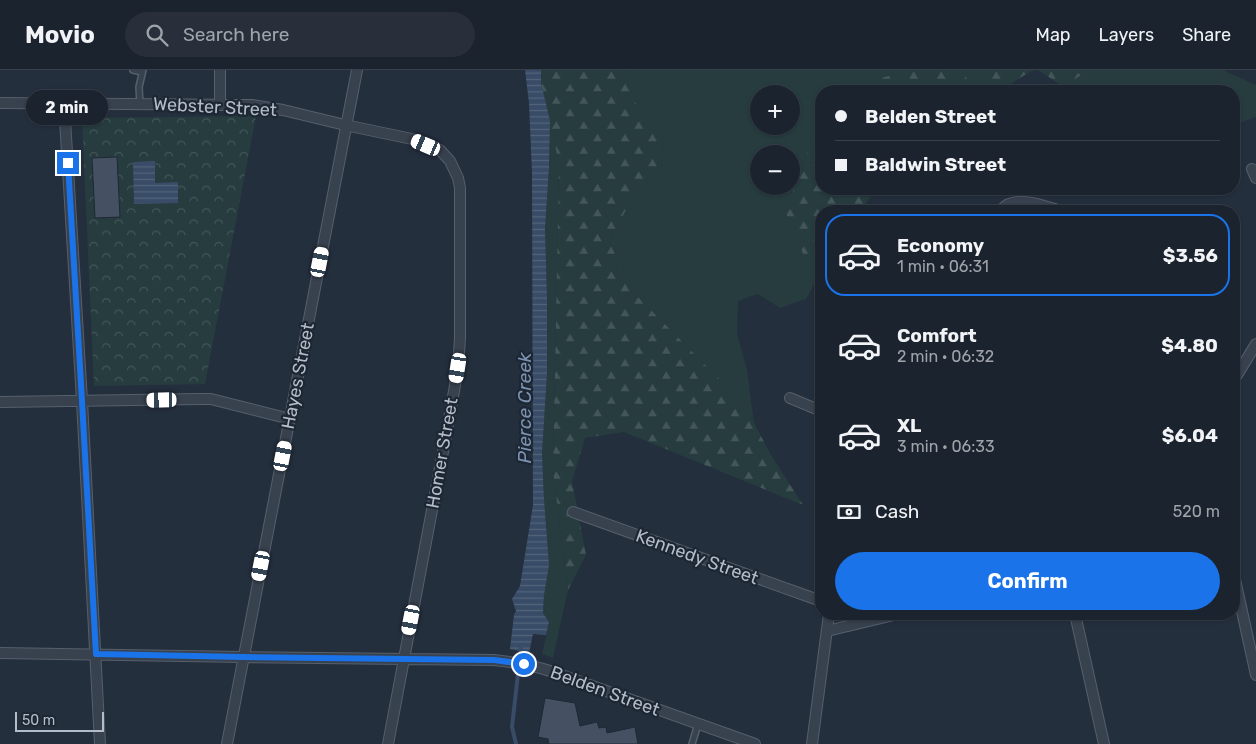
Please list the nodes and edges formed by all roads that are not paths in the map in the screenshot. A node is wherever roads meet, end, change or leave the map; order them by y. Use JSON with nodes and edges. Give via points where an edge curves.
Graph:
{"nodes":[{"id":1,"x":133,"y":70,"type":"edge"},
{"id":2,"x":220,"y":70,"type":"edge"},
{"id":3,"x":357,"y":70,"type":"edge"},
{"id":4,"x":142,"y":71,"type":"edge"},
{"id":5,"x":0,"y":103,"type":"edge"},
{"id":6,"x":64,"y":103,"type":"junction"},
{"id":7,"x":140,"y":104,"type":"junction"},
{"id":8,"x":220,"y":105,"type":"junction"},
{"id":9,"x":346,"y":125,"type":"junction"},
{"id":10,"x":450,"y":161,"type":"joint"},
{"id":11,"x":1007,"y":205,"type":"edge"},
{"id":12,"x":1038,"y":205,"type":"edge"},
{"id":13,"x":1256,"y":344,"type":"edge"},
{"id":14,"x":1240,"y":370,"type":"edge"},
{"id":15,"x":790,"y":398,"type":"dead end"},
{"id":16,"x":82,"y":401,"type":"junction"},
{"id":17,"x":0,"y":402,"type":"edge"},
{"id":18,"x":815,"y":408,"type":"edge"},
{"id":19,"x":290,"y":419,"type":"junction"},
{"id":20,"x":573,"y":512,"type":"dead end"},
{"id":21,"x":815,"y":599,"type":"edge"},
{"id":22,"x":1240,"y":602,"type":"edge"},
{"id":23,"x":828,"y":620,"type":"edge"},
{"id":24,"x":871,"y":620,"type":"edge"},
{"id":25,"x":1077,"y":620,"type":"edge"},
{"id":26,"x":827,"y":630,"type":"junction"},
{"id":27,"x":0,"y":653,"type":"edge"},
{"id":28,"x":96,"y":654,"type":"junction"},
{"id":29,"x":243,"y":657,"type":"junction"},
{"id":30,"x":404,"y":659,"type":"junction"},
{"id":31,"x":1256,"y":675,"type":"edge"},
{"id":32,"x":698,"y":724,"type":"junction"},
{"id":33,"x":100,"y":744,"type":"edge"},
{"id":34,"x":227,"y":744,"type":"edge"},
{"id":35,"x":388,"y":744,"type":"edge"},
{"id":36,"x":692,"y":744,"type":"edge"},
{"id":37,"x":755,"y":744,"type":"edge"},
{"id":38,"x":812,"y":744,"type":"edge"},
{"id":39,"x":1104,"y":744,"type":"edge"}],
"edges":[{"from":1,"to":4,"type":"lane"},
{"from":2,"to":8,"type":"street"},
{"from":3,"to":9,"type":"street","name":"Hayes Street"},
{"from":4,"to":7,"type":"lane"},
{"from":5,"to":6,"type":"street","name":"Webster Street"},
{"from":6,"to":7,"type":"street","name":"Webster Street"},
{"from":6,"to":16,"type":"street"},
{"from":7,"to":8,"type":"street","name":"Webster Street"},
{"from":8,"to":9,"type":"street","name":"Webster Street","via":[[252,105]]},
{"from":9,"to":10,"type":"street","name":"Webster Street","via":[[412,139],[440,150]]},
{"from":9,"to":19,"type":"street","name":"Hayes Street"},
{"from":10,"to":30,"type":"street","name":"Homer Street","via":[[460,188],[458,368]]},
{"from":11,"to":12,"type":"street","via":[[1020,202]]},
{"from":13,"to":14,"type":"street"},
{"from":15,"to":18,"type":"street"},
{"from":16,"to":17,"type":"street"},
{"from":16,"to":19,"type":"street","via":[[211,400]]},
{"from":16,"to":28,"type":"street"},
{"from":19,"to":29,"type":"street","name":"Hayes Street"},
{"from":20,"to":21,"type":"street","name":"Kennedy Street"},
{"from":22,"to":31,"type":"street"},
{"from":23,"to":26,"type":"street"},
{"from":24,"to":26,"type":"street"},
{"from":25,"to":39,"type":"street"},
{"from":26,"to":38,"type":"street"},
{"from":27,"to":28,"type":"street","name":"Belden Street"},
{"from":28,"to":29,"type":"street","name":"Belden Street"},
{"from":28,"to":33,"type":"street"},
{"from":29,"to":30,"type":"street","name":"Belden Street"},
{"from":29,"to":34,"type":"street","name":"Hayes Street"},
{"from":30,"to":32,"type":"street","name":"Belden Street","via":[[509,661],[540,668]]},
{"from":30,"to":35,"type":"street","name":"Homer Street"},
{"from":32,"to":36,"type":"lane"},
{"from":32,"to":37,"type":"street","name":"Belden Street"}]}
